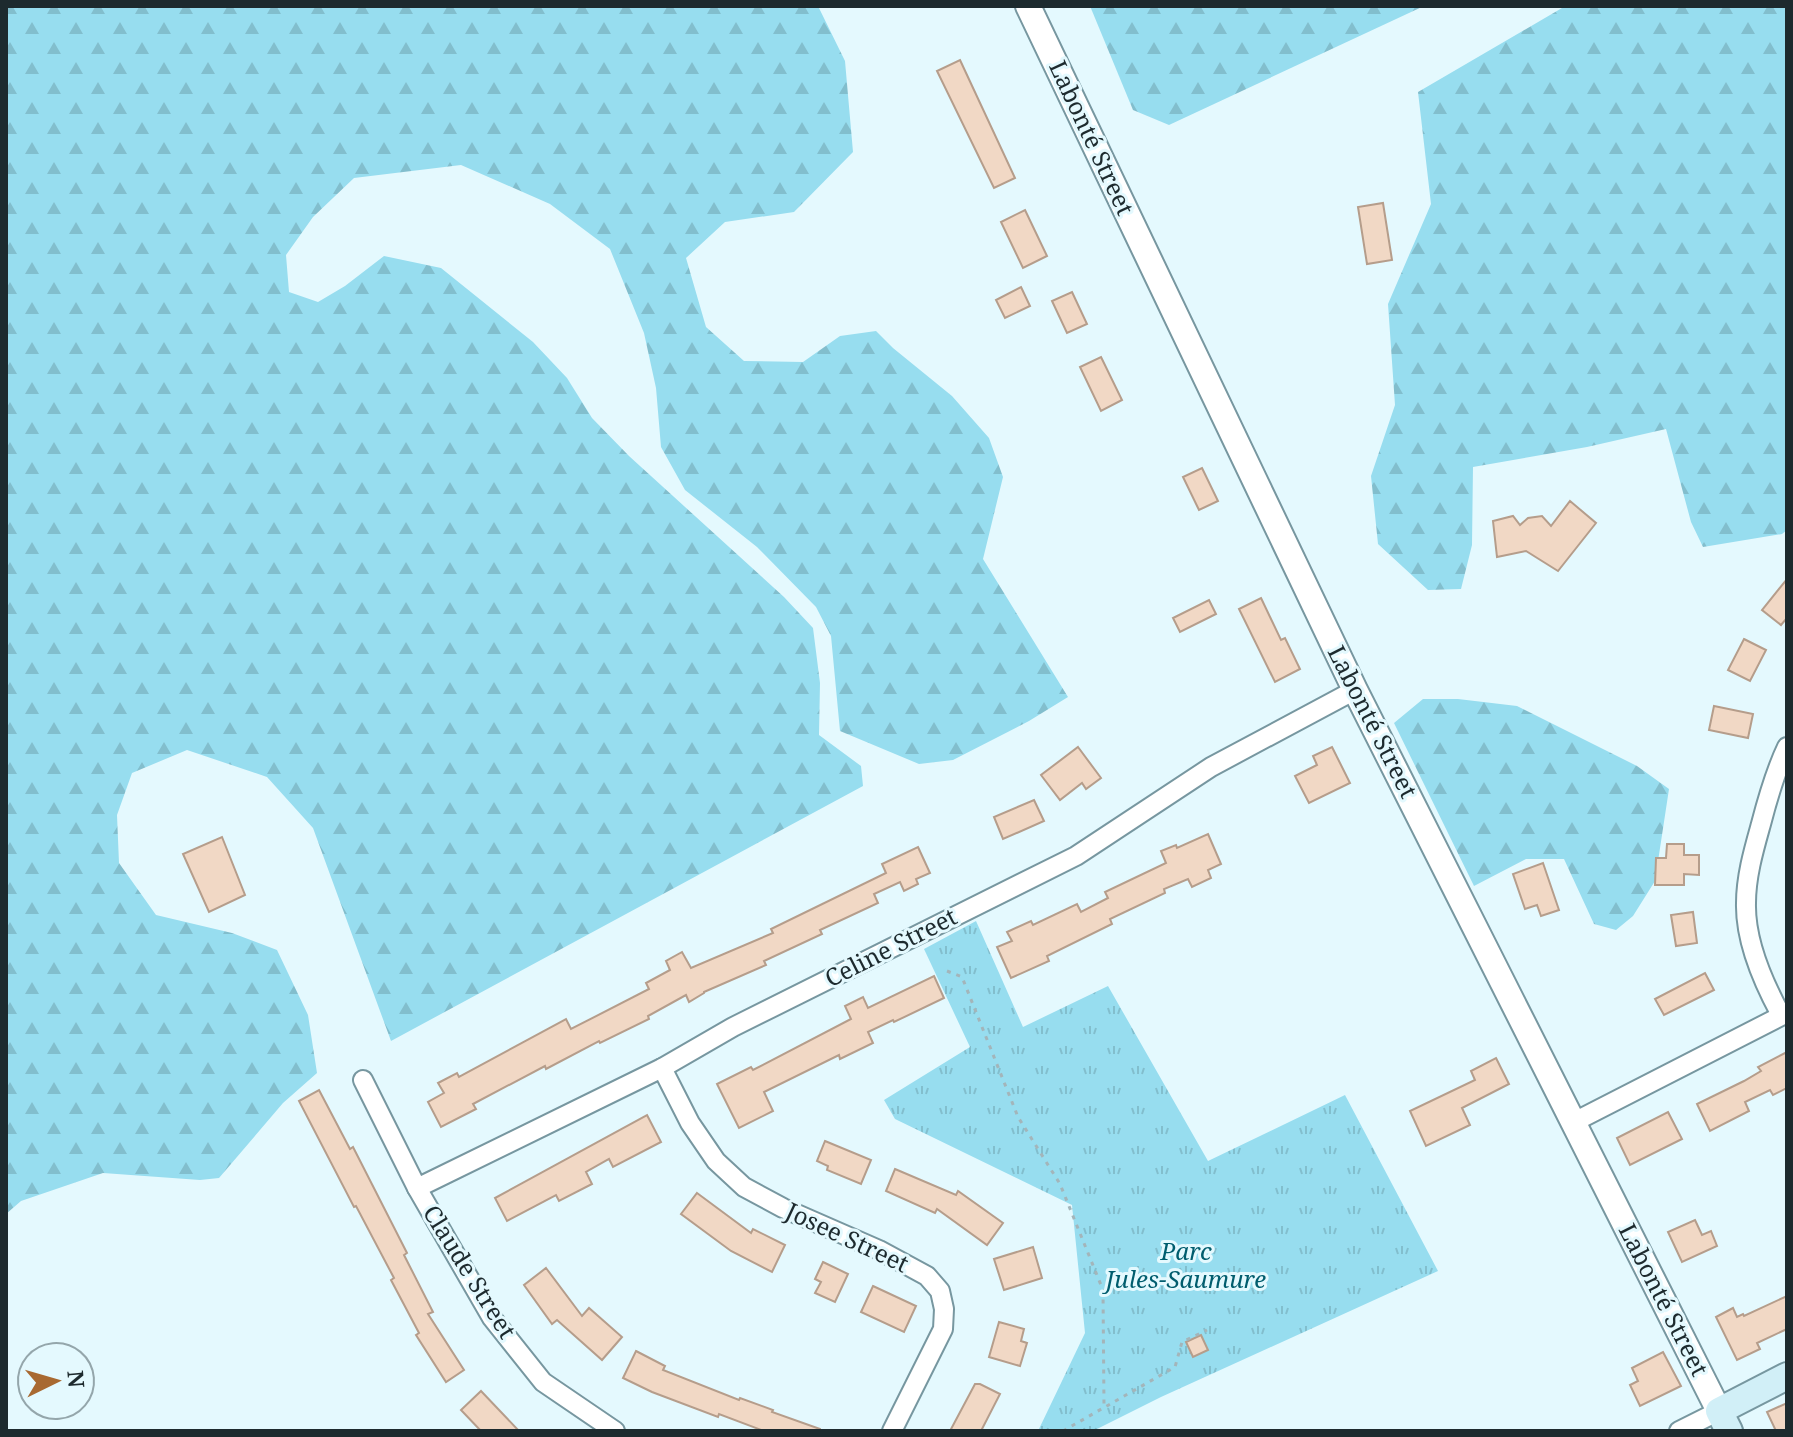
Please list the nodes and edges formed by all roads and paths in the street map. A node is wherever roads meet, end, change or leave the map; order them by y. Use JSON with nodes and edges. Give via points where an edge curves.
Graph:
{"nodes":[{"id":1,"x":1028,"y":6,"type":"edge"},
{"id":2,"x":1355,"y":690,"type":"junction"},
{"id":3,"x":1787,"y":747,"type":"edge"},
{"id":4,"x":947,"y":971,"type":"dead end"},
{"id":5,"x":1784,"y":1014,"type":"edge"},
{"id":6,"x":662,"y":1068,"type":"junction"},
{"id":7,"x":363,"y":1080,"type":"dead end"},
{"id":8,"x":1574,"y":1122,"type":"junction"},
{"id":9,"x":417,"y":1188,"type":"junction"},
{"id":10,"x":1207,"y":1330,"type":"dead end"},
{"id":11,"x":1787,"y":1376,"type":"edge"},
{"id":12,"x":1104,"y":1407,"type":"junction"},
{"id":13,"x":1724,"y":1421,"type":"edge"},
{"id":14,"x":615,"y":1431,"type":"edge"},
{"id":15,"x":892,"y":1431,"type":"edge"},
{"id":16,"x":1063,"y":1431,"type":"edge"},
{"id":17,"x":1679,"y":1431,"type":"edge"}],
"edges":[{"from":1,"to":2,"type":"street","name":"Labonté Street"},
{"from":2,"to":6,"type":"street","name":"Celine Street","via":[[1211,767],[1076,856],[733,1027]]},
{"from":2,"to":8,"type":"street","name":"Labonté Street"},
{"from":3,"to":5,"type":"street","via":[[1763,816],[1745,905],[1767,989]]},
{"from":4,"to":12,"type":"path","via":[[962,977],[1018,1117],[1060,1184],[1103,1290]]},
{"from":5,"to":8,"type":"street"},
{"from":6,"to":9,"type":"street","name":"Celine Street"},
{"from":6,"to":15,"type":"street","name":"Josee Street","via":[[716,1161],[744,1187],[879,1250],[927,1276],[940,1291],[943,1329]]},
{"from":7,"to":9,"type":"street","name":"Claude Street"},
{"from":8,"to":13,"type":"street","name":"Labonté Street"},
{"from":9,"to":14,"type":"street","name":"Claude Street","via":[[492,1318],[543,1382]]},
{"from":10,"to":12,"type":"path","via":[[1182,1342],[1175,1367]]},
{"from":11,"to":13,"type":"main road"},
{"from":12,"to":16,"type":"path"},
{"from":13,"to":17,"type":"street"}]}
